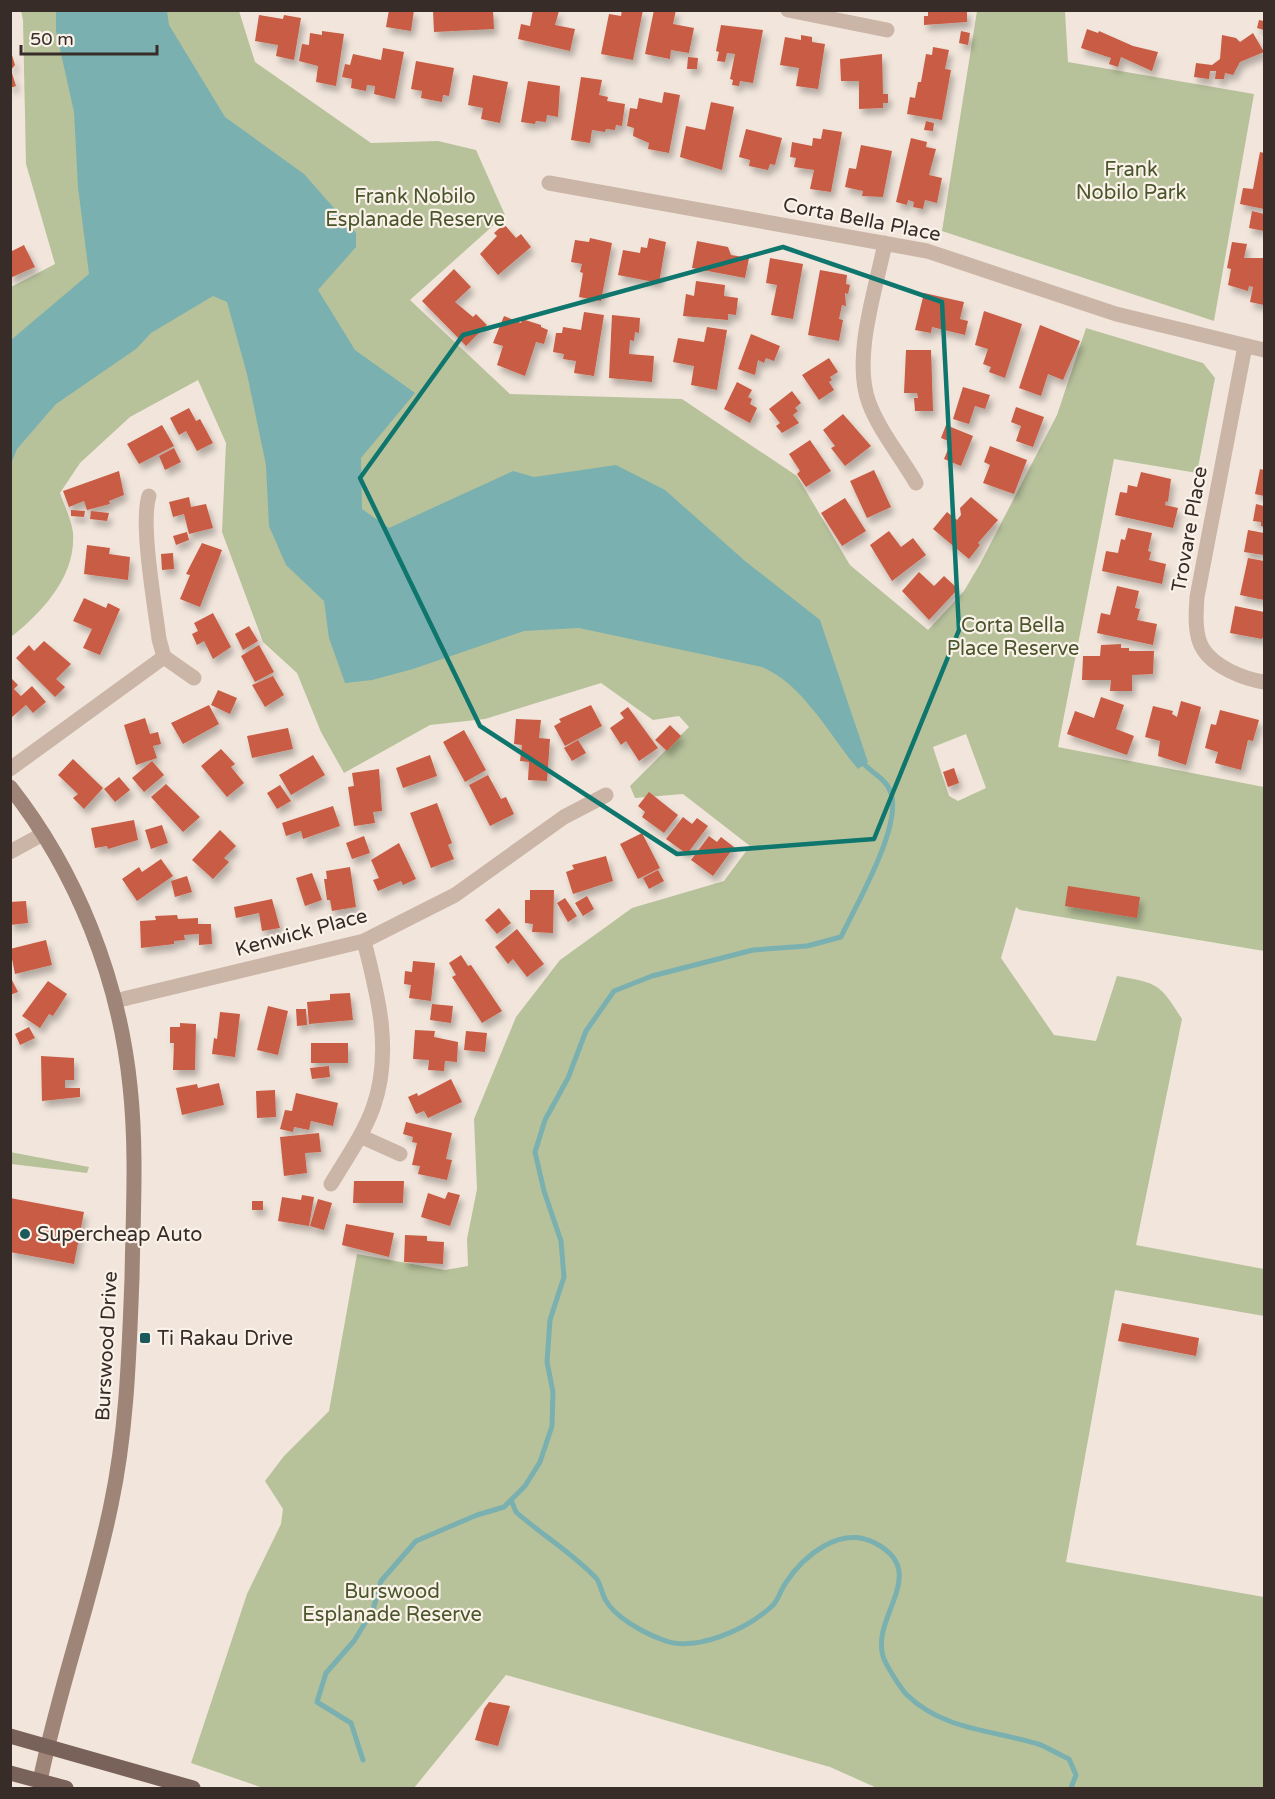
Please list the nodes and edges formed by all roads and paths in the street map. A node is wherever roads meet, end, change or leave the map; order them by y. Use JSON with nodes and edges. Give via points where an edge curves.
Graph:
{"nodes":[{"id":1,"x":788,"y":10,"type":"edge"},
{"id":2,"x":887,"y":30,"type":"dead end"},
{"id":3,"x":549,"y":183,"type":"dead end"},
{"id":4,"x":885,"y":243,"type":"junction"},
{"id":5,"x":1245,"y":346,"type":"junction"},
{"id":6,"x":1264,"y":350,"type":"edge"},
{"id":7,"x":916,"y":483,"type":"dead end"},
{"id":8,"x":149,"y":496,"type":"dead end"},
{"id":9,"x":164,"y":657,"type":"junction"},
{"id":10,"x":194,"y":678,"type":"dead end"},
{"id":11,"x":1264,"y":682,"type":"edge"},
{"id":12,"x":10,"y":769,"type":"edge"},
{"id":13,"x":10,"y":787,"type":"edge"},
{"id":14,"x":606,"y":795,"type":"dead end"},
{"id":15,"x":43,"y":834,"type":"junction"},
{"id":16,"x":10,"y":852,"type":"edge"},
{"id":17,"x":363,"y":941,"type":"junction"},
{"id":18,"x":115,"y":1001,"type":"junction"},
{"id":19,"x":360,"y":1136,"type":"junction"},
{"id":20,"x":400,"y":1154,"type":"dead end"},
{"id":21,"x":331,"y":1184,"type":"dead end"},
{"id":22,"x":10,"y":1736,"type":"edge"},
{"id":23,"x":47,"y":1745,"type":"junction"},
{"id":24,"x":10,"y":1773,"type":"edge"},
{"id":25,"x":40,"y":1780,"type":"junction"},
{"id":26,"x":66,"y":1788,"type":"edge"},
{"id":27,"x":193,"y":1788,"type":"edge"}],
"edges":[{"from":1,"to":2,"type":"street"},
{"from":3,"to":4,"type":"street","name":"Corta Bella Place"},
{"from":4,"to":5,"type":"street","name":"Corta Bella Place","via":[[927,251],[1116,314]]},
{"from":4,"to":7,"type":"street","via":[[864,348],[862,381],[869,404]]},
{"from":5,"to":6,"type":"street","name":"Corta Bella Place"},
{"from":5,"to":11,"type":"street","name":"Trovare Place","via":[[1197,597],[1196,623],[1202,648],[1221,666]]},
{"from":8,"to":9,"type":"street","via":[[147,524]]},
{"from":9,"to":10,"type":"street"},
{"from":9,"to":12,"type":"street"},
{"from":13,"to":15,"type":"street","name":"Burswood Drive"},
{"from":14,"to":17,"type":"street","name":"Kenwick Place","via":[[564,817],[455,895]]},
{"from":15,"to":16,"type":"street"},
{"from":15,"to":18,"type":"street","name":"Burswood Drive","via":[[85,913]]},
{"from":17,"to":18,"type":"street","name":"Kenwick Place"},
{"from":17,"to":19,"type":"street","via":[[384,1033],[374,1106]]},
{"from":18,"to":23,"type":"street","name":"Burswood Drive","via":[[133,1128],[129,1381],[106,1529]]},
{"from":19,"to":20,"type":"street"},
{"from":19,"to":21,"type":"street"},
{"from":22,"to":23,"type":"main road"},
{"from":23,"to":25,"type":"street","name":"Burswood Drive"},
{"from":23,"to":27,"type":"main road"},
{"from":24,"to":25,"type":"main road"},
{"from":25,"to":26,"type":"main road"}]}
